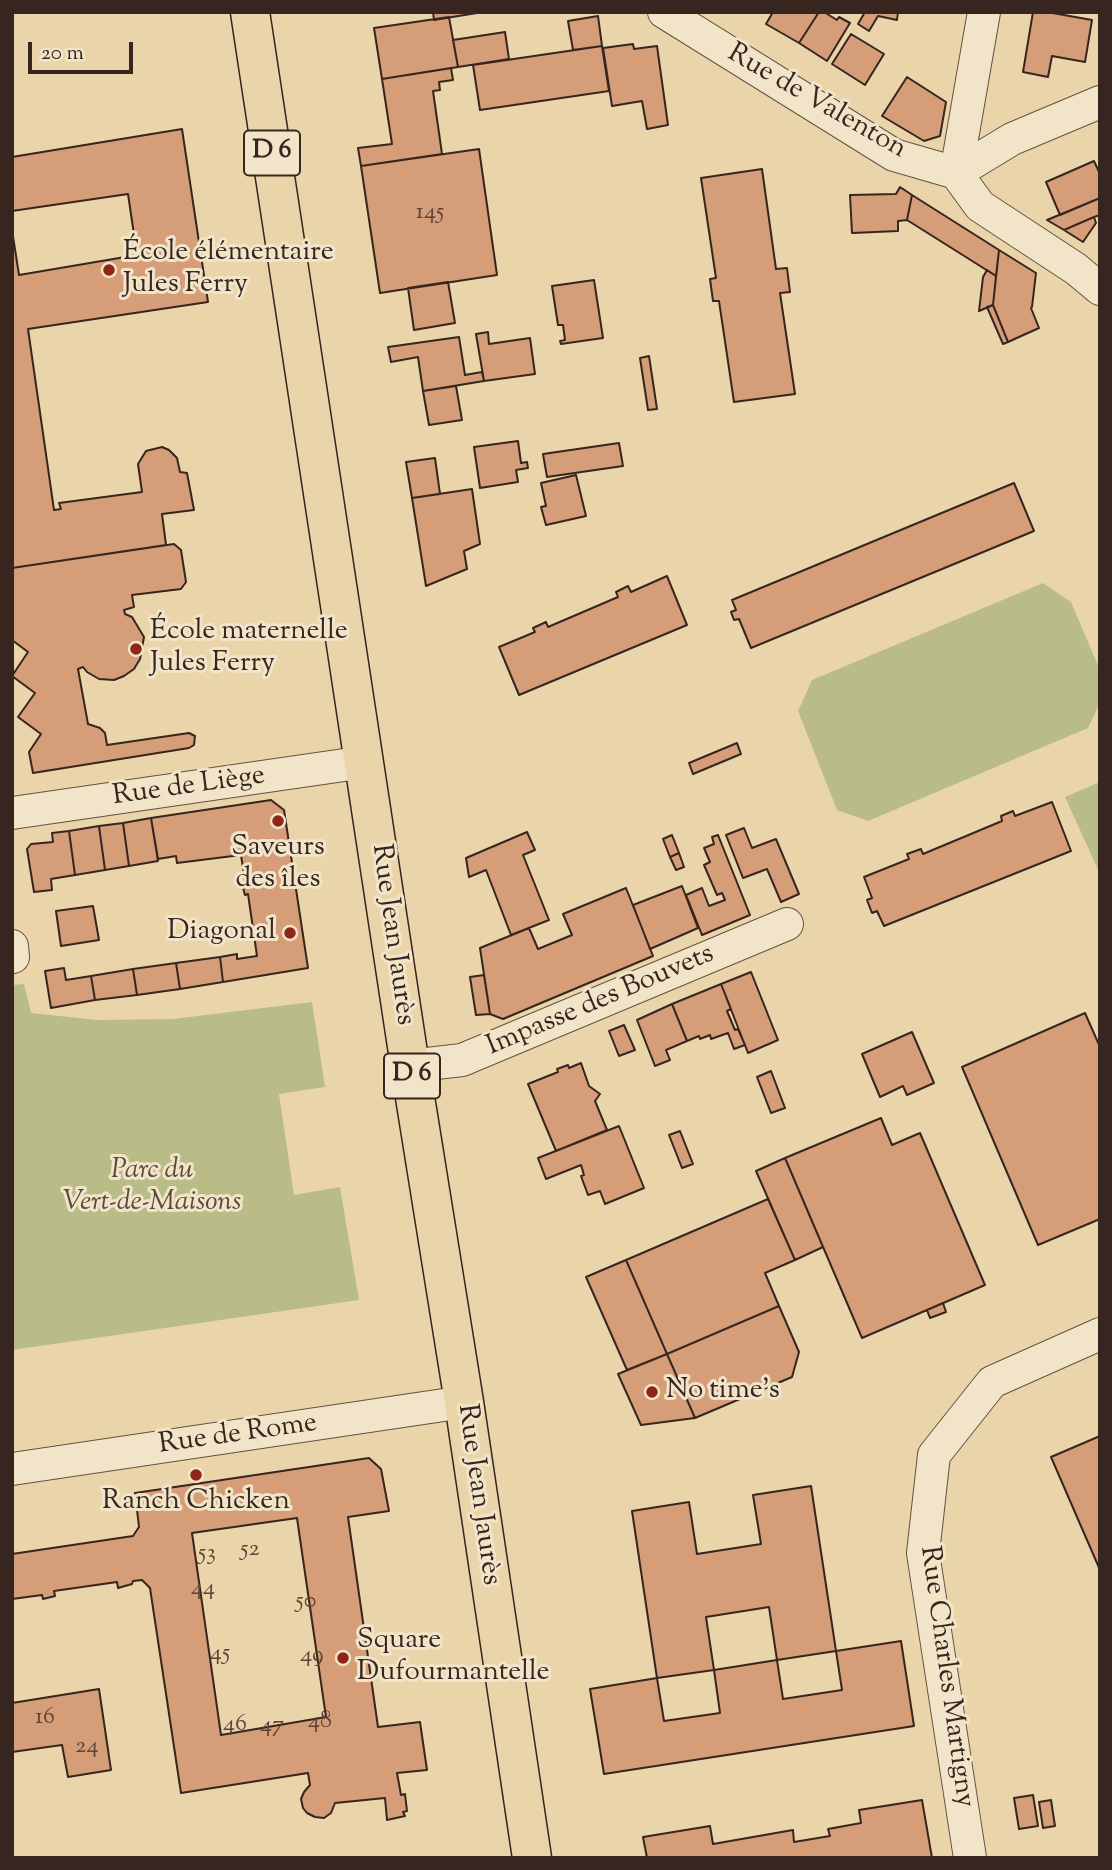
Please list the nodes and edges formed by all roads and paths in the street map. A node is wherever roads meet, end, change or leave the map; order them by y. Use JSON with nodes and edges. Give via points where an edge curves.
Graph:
{"nodes":[{"id":1,"x":250,"y":12,"type":"edge"},
{"id":2,"x":664,"y":12,"type":"edge"},
{"id":3,"x":984,"y":12,"type":"edge"},
{"id":4,"x":1100,"y":102,"type":"edge"},
{"id":5,"x":956,"y":173,"type":"junction"},
{"id":6,"x":1100,"y":289,"type":"edge"},
{"id":7,"x":365,"y":762,"type":"junction"},
{"id":8,"x":12,"y":813,"type":"edge"},
{"id":9,"x":788,"y":924,"type":"dead end"},
{"id":10,"x":410,"y":1066,"type":"junction"},
{"id":11,"x":1100,"y":1334,"type":"edge"},
{"id":12,"x":464,"y":1402,"type":"junction"},
{"id":13,"x":12,"y":1469,"type":"edge"},
{"id":14,"x":532,"y":1858,"type":"edge"},
{"id":15,"x":970,"y":1858,"type":"edge"}],
"edges":[{"from":1,"to":7,"type":"main road","name":"Rue Jean Jaurès","number":"D 6"},
{"from":2,"to":5,"type":"street","name":"Rue de Valenton","via":[[894,155]]},
{"from":3,"to":5,"type":"street"},
{"from":4,"to":5,"type":"street","via":[[1012,139]]},
{"from":5,"to":6,"type":"street","via":[[980,206]]},
{"from":7,"to":8,"type":"street","name":"Rue de Liège"},
{"from":7,"to":10,"type":"main road","name":"Rue Jean Jaurès","number":"D 6"},
{"from":9,"to":10,"type":"street","name":"Impasse des Bouvets","via":[[462,1060]]},
{"from":10,"to":12,"type":"main road","name":"Rue Jean Jaurès","number":"D 6"},
{"from":11,"to":15,"type":"street","name":"Rue Charles Martigny","via":[[992,1382],[934,1455],[923,1553]]},
{"from":12,"to":13,"type":"street","name":"Rue de Rome"},
{"from":12,"to":14,"type":"main road","name":"Rue Jean Jaurès","number":"D 6"}]}
